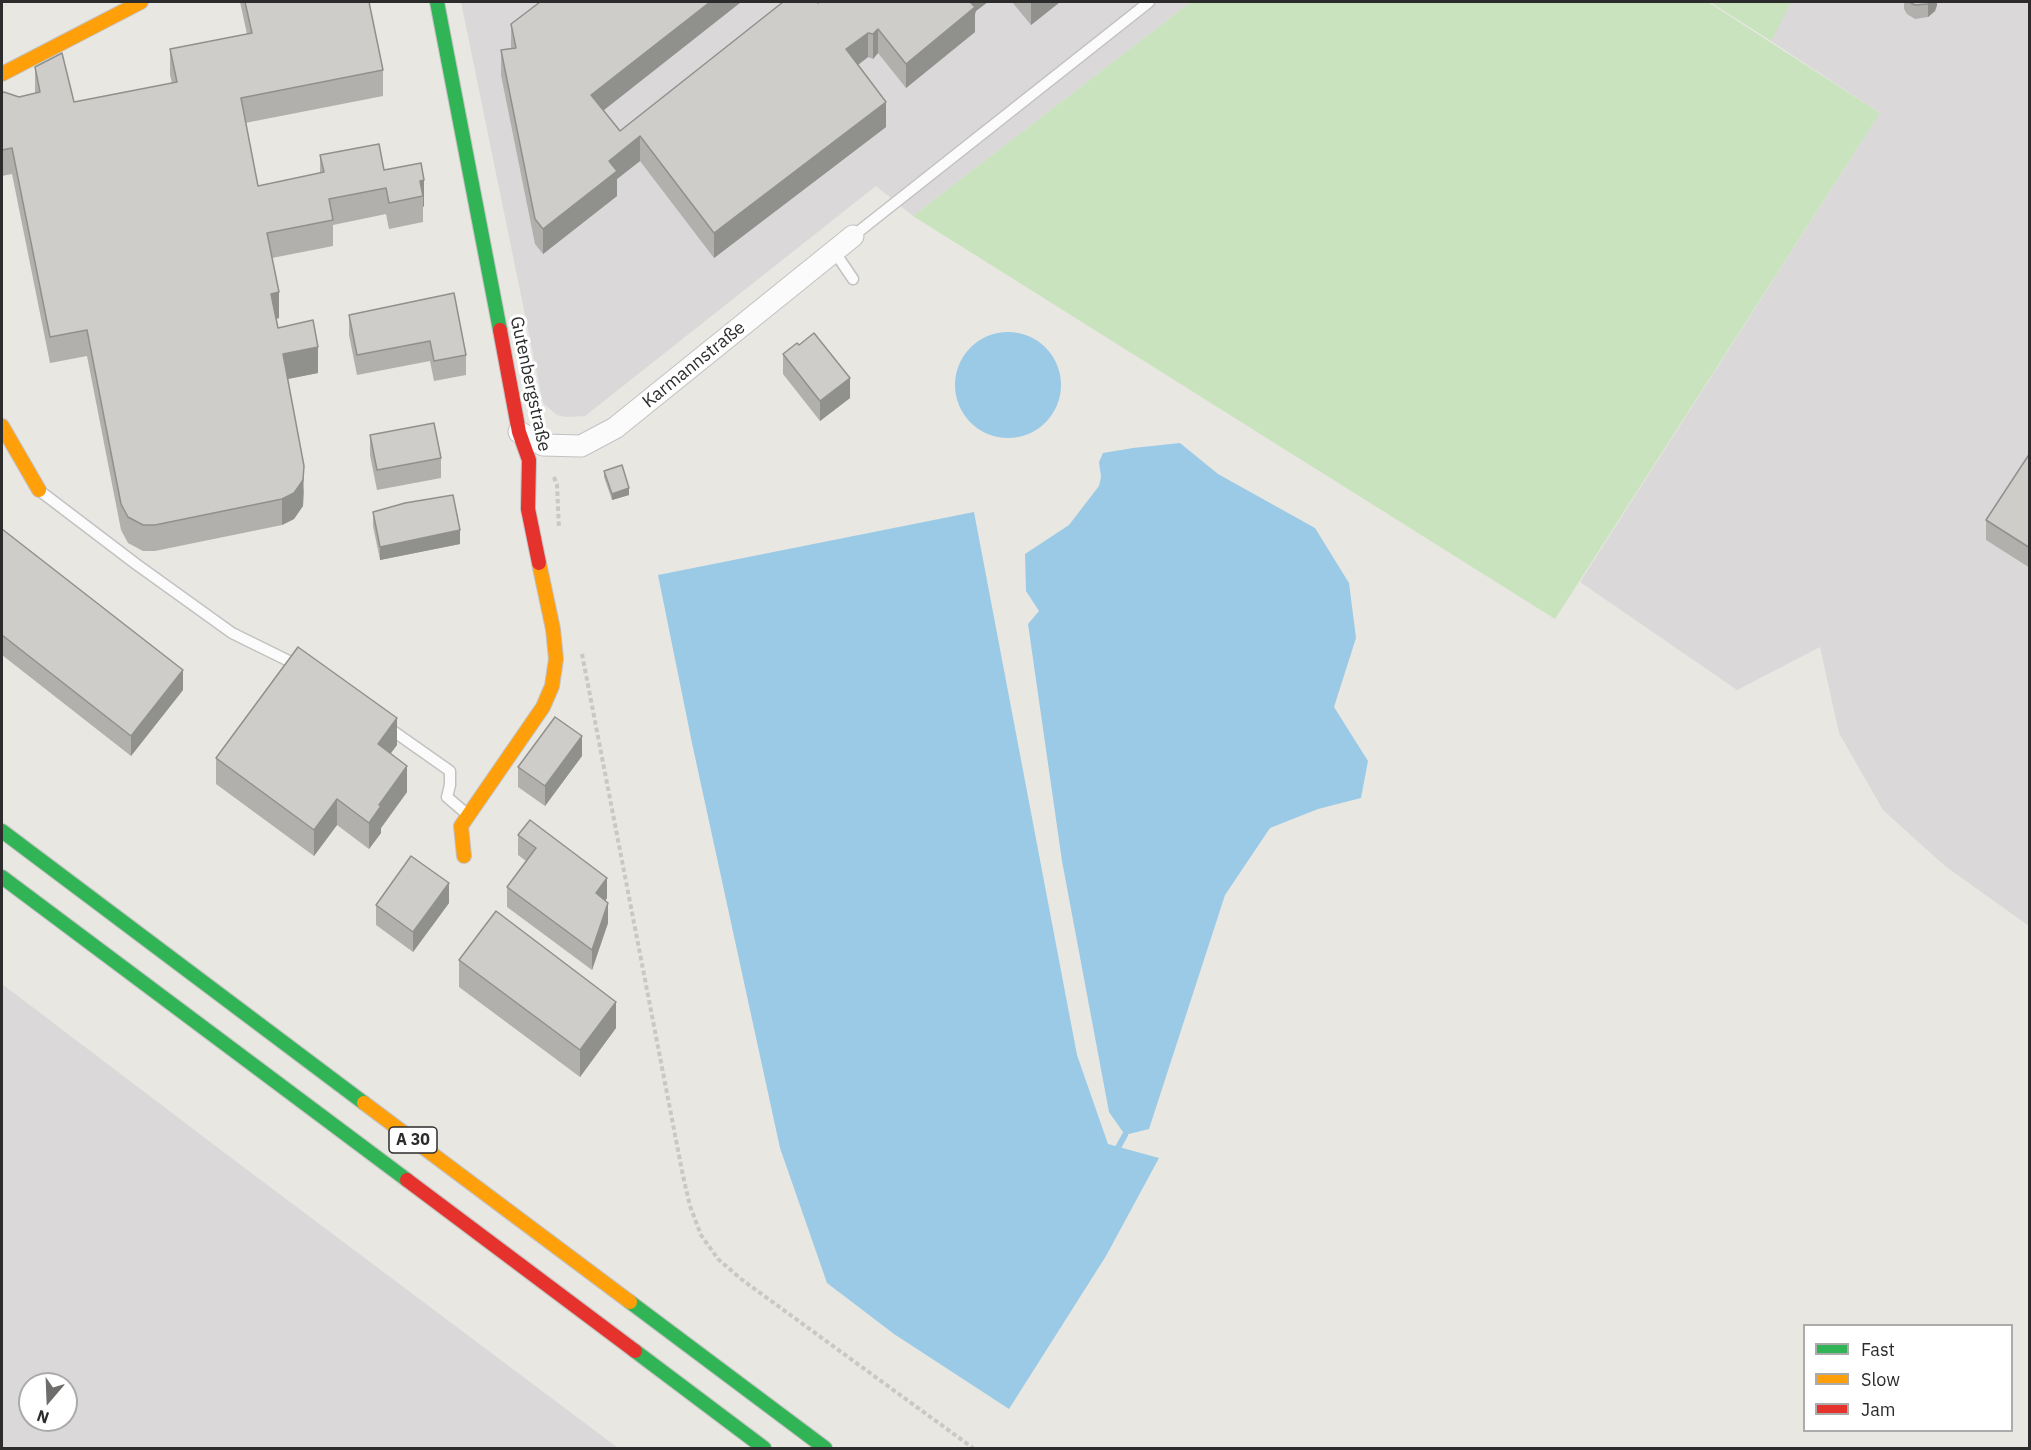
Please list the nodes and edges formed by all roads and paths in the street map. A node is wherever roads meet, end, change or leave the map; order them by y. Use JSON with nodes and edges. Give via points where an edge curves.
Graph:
{"nodes":[{"id":1,"x":141,"y":2,"type":"edge"},
{"id":2,"x":437,"y":2,"type":"edge"},
{"id":3,"x":1149,"y":2,"type":"edge"},
{"id":4,"x":2,"y":74,"type":"edge"},
{"id":5,"x":853,"y":236,"type":"joint"},
{"id":6,"x":834,"y":251,"type":"junction"},
{"id":7,"x":853,"y":279,"type":"dead end"},
{"id":8,"x":2,"y":426,"type":"edge"},
{"id":9,"x":519,"y":432,"type":"junction"},
{"id":10,"x":553,"y":475,"type":"dead end"},
{"id":11,"x":39,"y":490,"type":"joint"},
{"id":12,"x":559,"y":529,"type":"dead end"},
{"id":13,"x":580,"y":644,"type":"dead end"},
{"id":14,"x":311,"y":673,"type":"edge"},
{"id":15,"x":376,"y":719,"type":"edge"},
{"id":16,"x":468,"y":815,"type":"junction"},
{"id":17,"x":2,"y":831,"type":"edge"},
{"id":18,"x":464,"y":856,"type":"dead end"},
{"id":19,"x":2,"y":877,"type":"edge"},
{"id":20,"x":764,"y":1449,"type":"edge"},
{"id":21,"x":825,"y":1449,"type":"edge"},
{"id":22,"x":973,"y":1449,"type":"edge"}],
"edges":[{"from":1,"to":4,"type":"main road"},
{"from":2,"to":9,"type":"main road","name":"Gutenbergstraße"},
{"from":3,"to":5,"type":"lane"},
{"from":5,"to":6,"type":"street","name":"Karmannstraße"},
{"from":6,"to":7,"type":"lane"},
{"from":6,"to":9,"type":"street","name":"Karmannstraße","via":[[615,428],[581,446],[543,445]]},
{"from":8,"to":11,"type":"main road"},
{"from":9,"to":16,"type":"main road","name":"Gutenbergstraße","via":[[529,460],[528,509],[556,659],[552,686],[543,707]]},
{"from":10,"to":12,"type":"path"},
{"from":11,"to":14,"type":"lane","via":[[232,633]]},
{"from":13,"to":22,"type":"path","via":[[683,1176],[701,1235],[718,1259],[741,1279]]},
{"from":15,"to":16,"type":"lane","via":[[450,771],[447,797]]},
{"from":16,"to":18,"type":"main road","name":"Gutenbergstraße","via":[[461,825]]},
{"from":17,"to":21,"type":"main road","number":"A 30"},
{"from":19,"to":20,"type":"main road","number":"A 30"}]}
